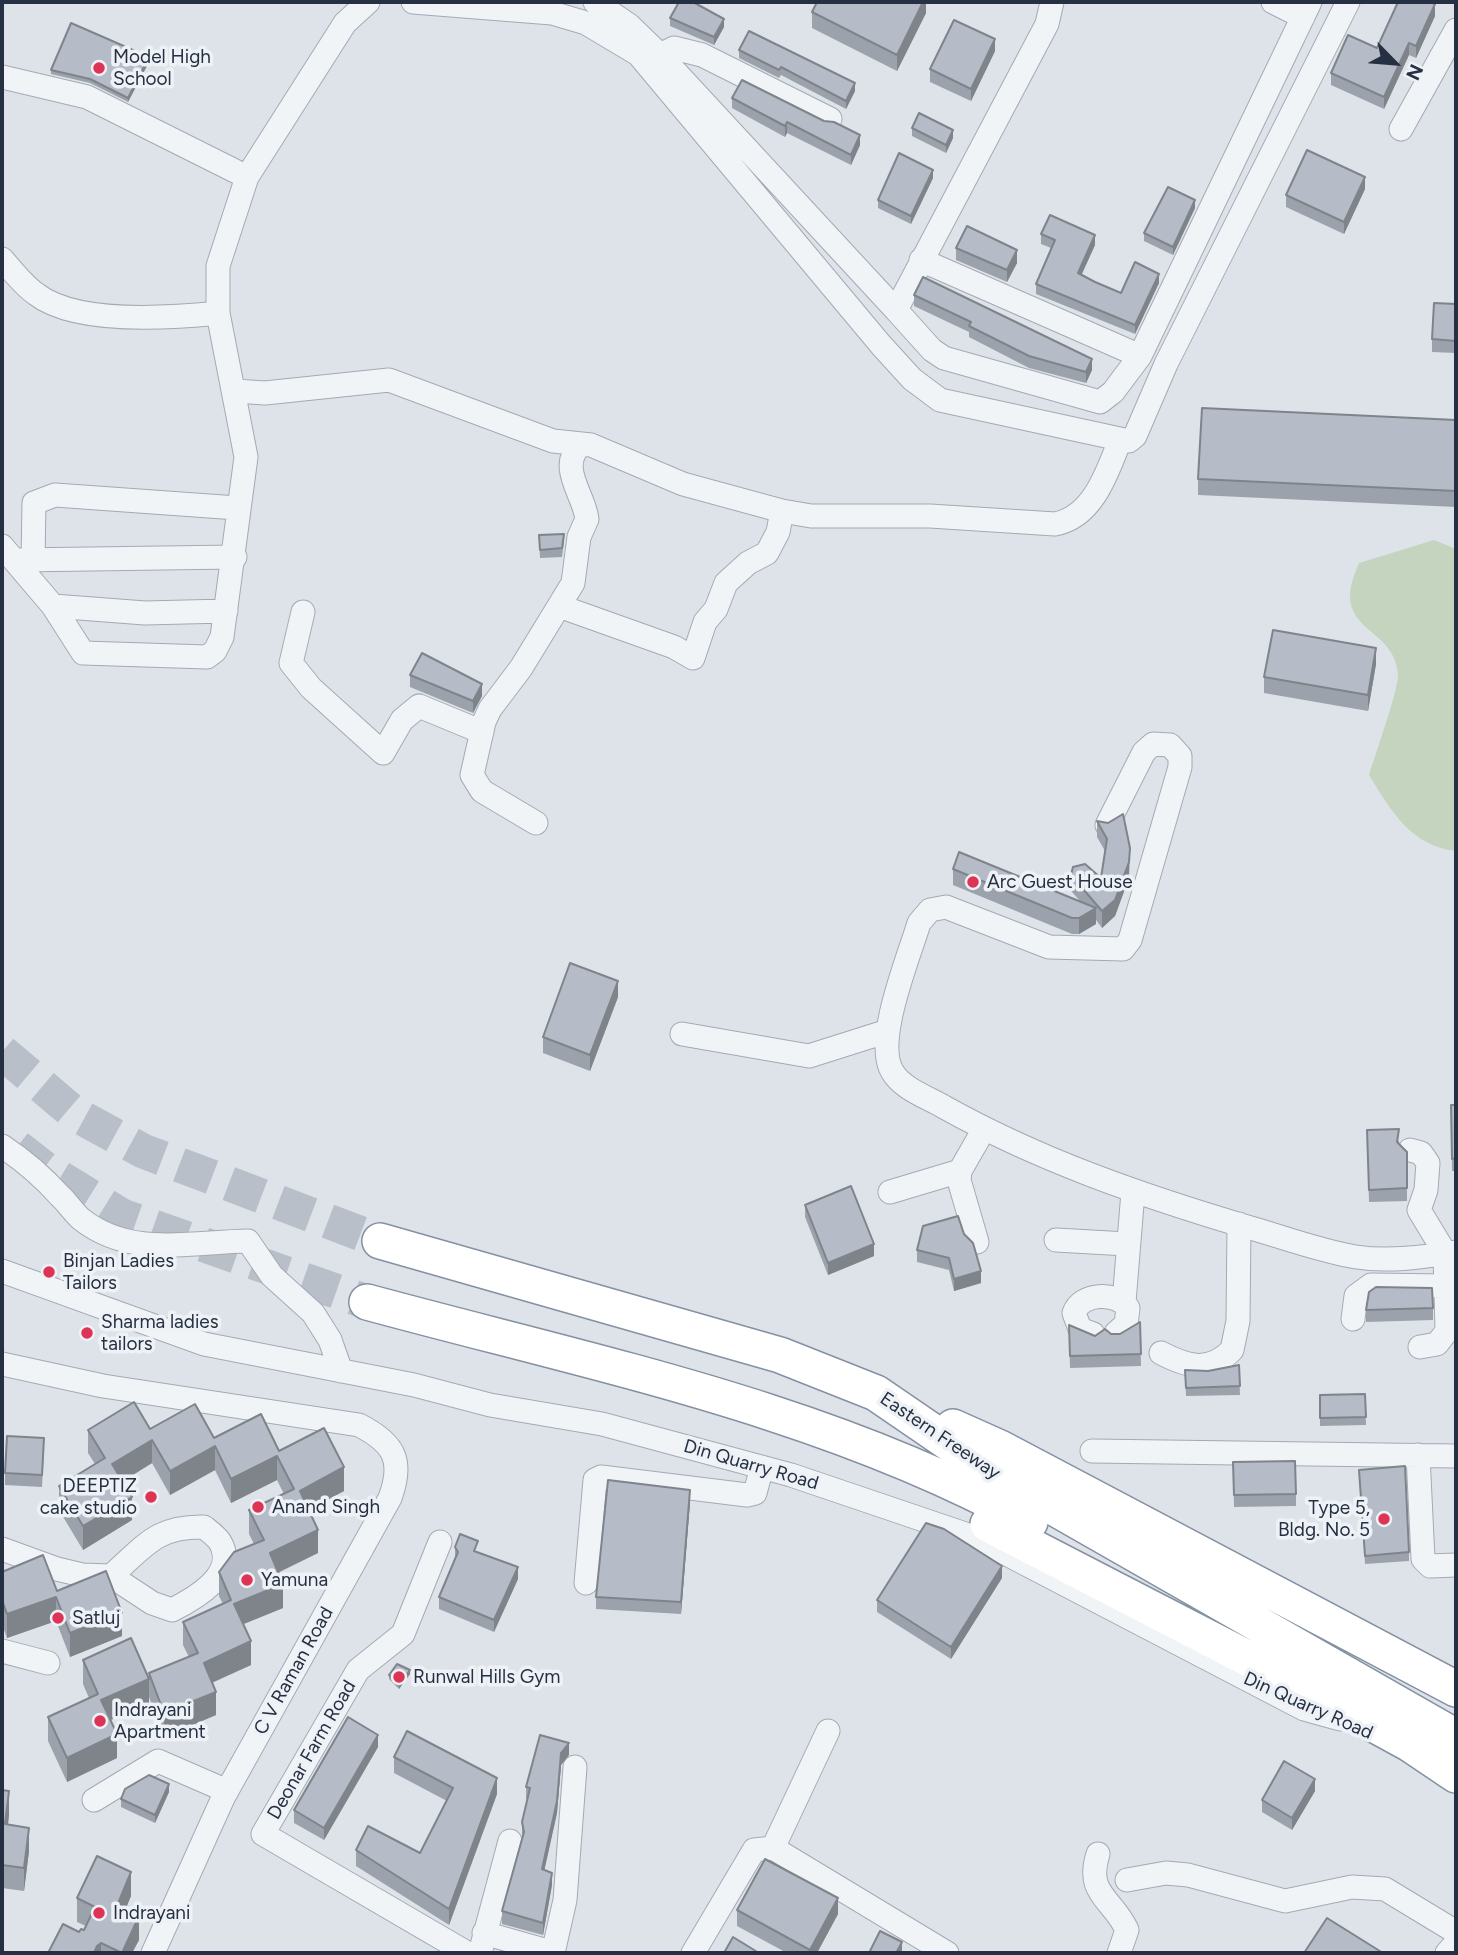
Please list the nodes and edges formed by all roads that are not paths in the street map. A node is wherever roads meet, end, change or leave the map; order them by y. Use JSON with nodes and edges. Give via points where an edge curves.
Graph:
{"nodes":[{"id":1,"x":368,"y":2,"type":"edge"},
{"id":2,"x":413,"y":2,"type":"edge"},
{"id":3,"x":596,"y":2,"type":"edge"},
{"id":4,"x":1052,"y":2,"type":"edge"},
{"id":5,"x":1273,"y":2,"type":"edge"},
{"id":6,"x":1348,"y":2,"type":"edge"},
{"id":7,"x":1306,"y":9,"type":"edge"},
{"id":8,"x":1456,"y":30,"type":"edge"},
{"id":9,"x":660,"y":55,"type":"junction"},
{"id":10,"x":2,"y":77,"type":"edge"},
{"id":11,"x":830,"y":119,"type":"edge"},
{"id":12,"x":1401,"y":129,"type":"dead end"},
{"id":13,"x":247,"y":177,"type":"junction"},
{"id":14,"x":2,"y":260,"type":"edge"},
{"id":15,"x":921,"y":260,"type":"junction"},
{"id":16,"x":896,"y":310,"type":"junction"},
{"id":17,"x":218,"y":313,"type":"junction"},
{"id":18,"x":1140,"y":356,"type":"junction"},
{"id":19,"x":234,"y":391,"type":"junction"},
{"id":20,"x":1120,"y":440,"type":"junction"},
{"id":21,"x":581,"y":444,"type":"junction"},
{"id":22,"x":237,"y":508,"type":"junction"},
{"id":23,"x":782,"y":511,"type":"junction"},
{"id":24,"x":15,"y":555,"type":"edge"},
{"id":25,"x":235,"y":557,"type":"junction"},
{"id":26,"x":53,"y":606,"type":"junction"},
{"id":27,"x":559,"y":606,"type":"junction"},
{"id":28,"x":226,"y":611,"type":"junction"},
{"id":29,"x":303,"y":612,"type":"dead end"},
{"id":30,"x":482,"y":732,"type":"junction"},
{"id":31,"x":536,"y":823,"type":"dead end"},
{"id":32,"x":1107,"y":825,"type":"edge"},
{"id":33,"x":888,"y":1031,"type":"junction"},
{"id":34,"x":682,"y":1034,"type":"dead end"},
{"id":35,"x":984,"y":1129,"type":"junction"},
{"id":36,"x":2,"y":1146,"type":"edge"},
{"id":37,"x":1410,"y":1150,"type":"dead end"},
{"id":38,"x":960,"y":1171,"type":"junction"},
{"id":39,"x":890,"y":1192,"type":"dead end"},
{"id":40,"x":1133,"y":1192,"type":"junction"},
{"id":41,"x":1238,"y":1224,"type":"junction"},
{"id":42,"x":1056,"y":1240,"type":"dead end"},
{"id":43,"x":380,"y":1241,"type":"tunnel mouth"},
{"id":44,"x":977,"y":1242,"type":"dead end"},
{"id":45,"x":1127,"y":1244,"type":"junction"},
{"id":46,"x":1451,"y":1252,"type":"edge"},
{"id":47,"x":2,"y":1271,"type":"edge"},
{"id":48,"x":1446,"y":1286,"type":"junction"},
{"id":49,"x":367,"y":1302,"type":"tunnel mouth"},
{"id":50,"x":1124,"y":1302,"type":"junction"},
{"id":51,"x":1353,"y":1319,"type":"dead end"},
{"id":52,"x":1420,"y":1347,"type":"dead end"},
{"id":53,"x":1161,"y":1353,"type":"dead end"},
{"id":54,"x":2,"y":1364,"type":"edge"},
{"id":55,"x":341,"y":1371,"type":"junction"},
{"id":56,"x":876,"y":1393,"type":"junction"},
{"id":57,"x":856,"y":1441,"type":"junction"},
{"id":58,"x":1092,"y":1451,"type":"dead end"},
{"id":59,"x":1418,"y":1455,"type":"junction"},
{"id":60,"x":1456,"y":1456,"type":"edge"},
{"id":61,"x":762,"y":1467,"type":"junction"},
{"id":62,"x":984,"y":1482,"type":"junction"},
{"id":63,"x":440,"y":1542,"type":"dead end"},
{"id":64,"x":2,"y":1549,"type":"edge"},
{"id":65,"x":1456,"y":1565,"type":"edge"},
{"id":66,"x":111,"y":1576,"type":"junction"},
{"id":67,"x":586,"y":1583,"type":"dead end"},
{"id":68,"x":2,"y":1651,"type":"edge"},
{"id":69,"x":48,"y":1663,"type":"dead end"},
{"id":70,"x":1456,"y":1689,"type":"edge"},
{"id":71,"x":828,"y":1731,"type":"dead end"},
{"id":72,"x":1456,"y":1737,"type":"edge"},
{"id":73,"x":1456,"y":1757,"type":"edge"},
{"id":74,"x":575,"y":1767,"type":"dead end"},
{"id":75,"x":1456,"y":1775,"type":"edge"},
{"id":76,"x":1456,"y":1783,"type":"edge"},
{"id":77,"x":227,"y":1791,"type":"junction"},
{"id":78,"x":94,"y":1800,"type":"dead end"},
{"id":79,"x":510,"y":1841,"type":"dead end"},
{"id":80,"x":773,"y":1848,"type":"junction"},
{"id":81,"x":1098,"y":1854,"type":"dead end"},
{"id":82,"x":1127,"y":1880,"type":"dead end"},
{"id":83,"x":1456,"y":1932,"type":"edge"},
{"id":84,"x":482,"y":1943,"type":"edge"},
{"id":85,"x":1456,"y":1943,"type":"edge"},
{"id":86,"x":548,"y":1952,"type":"edge"},
{"id":87,"x":153,"y":1953,"type":"edge"},
{"id":88,"x":467,"y":1953,"type":"edge"},
{"id":89,"x":693,"y":1953,"type":"edge"},
{"id":90,"x":947,"y":1953,"type":"edge"},
{"id":91,"x":1119,"y":1953,"type":"edge"},
{"id":92,"x":1447,"y":1953,"type":"edge"}],
"edges":[{"from":1,"to":13,"type":"street","via":[[345,23]]},
{"from":2,"to":20,"type":"street","via":[[552,13],[586,23],[620,42],[638,54],[881,345],[927,393],[940,400]]},
{"from":3,"to":9,"type":"street"},
{"from":4,"to":15,"type":"street","via":[[1047,24]]},
{"from":5,"to":7,"type":"street"},
{"from":6,"to":20,"type":"street","via":[[1166,364],[1135,436]]},
{"from":7,"to":18,"type":"street"},
{"from":8,"to":12,"type":"street"},
{"from":9,"to":11,"type":"street","via":[[674,48],[702,55]]},
{"from":9,"to":16,"type":"street"},
{"from":10,"to":13,"type":"street","via":[[87,97]]},
{"from":13,"to":17,"type":"street","via":[[218,266]]},
{"from":14,"to":17,"type":"street","via":[[37,295],[77,311],[157,319]]},
{"from":15,"to":16,"type":"street"},
{"from":15,"to":18,"type":"street"},
{"from":16,"to":18,"type":"street","via":[[944,358],[1100,402]]},
{"from":17,"to":19,"type":"street"},
{"from":19,"to":21,"type":"street","via":[[265,393],[389,380],[553,441]]},
{"from":19,"to":22,"type":"street","via":[[246,457]]},
{"from":20,"to":23,"type":"street","via":[[1088,505],[1071,521],[811,516]]},
{"from":21,"to":23,"type":"street","via":[[683,484]]},
{"from":21,"to":27,"type":"street","via":[[570,463],[587,520],[579,537],[577,574]]},
{"from":22,"to":24,"type":"street","via":[[55,495],[34,503]]},
{"from":22,"to":25,"type":"street"},
{"from":23,"to":27,"type":"street","via":[[778,533],[766,553],[726,583],[716,609],[705,622],[693,658]]},
{"from":24,"to":25,"type":"street"},
{"from":24,"to":26,"type":"street"},
{"from":25,"to":28,"type":"street"},
{"from":26,"to":28,"type":"street","via":[[145,613]]},
{"from":26,"to":28,"type":"street","via":[[78,648],[88,654],[207,657],[222,637]]},
{"from":27,"to":30,"type":"street","via":[[490,709]]},
{"from":29,"to":30,"type":"street","via":[[291,663],[311,688],[383,753],[402,720],[419,706]]},
{"from":30,"to":31,"type":"street","via":[[473,766],[474,784]]},
{"from":32,"to":33,"type":"street","via":[[1144,752],[1153,744],[1175,749],[1180,756],[1177,781],[1130,940],[1123,949],[1049,947],[946,906],[938,907],[919,923]]},
{"from":33,"to":34,"type":"street","via":[[808,1056]]},
{"from":33,"to":35,"type":"street","via":[[892,1072],[904,1084]]},
{"from":35,"to":38,"type":"street"},
{"from":35,"to":40,"type":"street"},
{"from":36,"to":55,"type":"street","via":[[39,1174],[79,1217],[115,1239],[147,1245],[247,1241],[272,1276],[313,1313],[330,1340]]},
{"from":37,"to":46,"type":"street","via":[[1421,1153],[1428,1163],[1419,1210]]},
{"from":38,"to":39,"type":"street"},
{"from":38,"to":44,"type":"street"},
{"from":40,"to":41,"type":"street"},
{"from":40,"to":45,"type":"street"},
{"from":41,"to":46,"type":"street","via":[[1356,1257],[1397,1259]]},
{"from":41,"to":53,"type":"street","via":[[1238,1321],[1232,1350],[1214,1364],[1199,1368]]},
{"from":42,"to":45,"type":"street"},
{"from":43,"to":56,"type":"highway","name":"Eastern Freeway","via":[[780,1355]]},
{"from":45,"to":50,"type":"street"},
{"from":46,"to":48,"type":"street"},
{"from":47,"to":55,"type":"street","name":"Din Quarry Road","via":[[204,1344]]},
{"from":48,"to":51,"type":"street","via":[[1371,1285],[1356,1296]]},
{"from":48,"to":52,"type":"street","via":[[1447,1331],[1437,1344]]},
{"from":49,"to":57,"type":"highway","name":"Eastern Freeway","via":[[709,1395]]},
{"from":50,"to":50,"type":"street","via":[[1093,1298],[1076,1307],[1075,1321],[1080,1329],[1105,1333],[1126,1324],[1129,1315]]},
{"from":54,"to":77,"type":"street","name":"C V Raman Road","via":[[103,1386],[359,1426],[378,1435],[393,1453],[398,1476],[390,1498]]},
{"from":55,"to":61,"type":"street","name":"Din Quarry Road","via":[[490,1405],[602,1424]]},
{"from":56,"to":62,"type":"highway","name":"Eastern Freeway"},
{"from":56,"to":70,"type":"highway","via":[[1000,1448]]},
{"from":57,"to":62,"type":"highway","name":"Eastern Freeway"},
{"from":57,"to":75,"type":"highway","via":[[967,1513],[1346,1709]]},
{"from":58,"to":59,"type":"street"},
{"from":59,"to":60,"type":"street"},
{"from":59,"to":65,"type":"street","via":[[1423,1559],[1430,1566]]},
{"from":61,"to":67,"type":"street","via":[[755,1493],[747,1495],[595,1480]]},
{"from":61,"to":76,"type":"street","name":"Din Quarry Road","via":[[974,1537],[1304,1709],[1338,1718],[1385,1741]]},
{"from":62,"to":72,"type":"highway","name":"Eastern Freeway"},
{"from":62,"to":73,"type":"highway","name":"Eastern Freeway"},
{"from":63,"to":88,"type":"street","name":"Deonar Farm Road","via":[[403,1634],[358,1670],[263,1834]]},
{"from":64,"to":66,"type":"street","via":[[57,1569]]},
{"from":66,"to":66,"type":"street","via":[[157,1536],[178,1527],[204,1527],[221,1542],[224,1562],[211,1585],[172,1610],[152,1603]]},
{"from":68,"to":69,"type":"street"},
{"from":71,"to":80,"type":"street"},
{"from":74,"to":86,"type":"street","via":[[565,1900]]},
{"from":77,"to":78,"type":"street","via":[[158,1761]]},
{"from":77,"to":87,"type":"street","name":"C V Raman Road"},
{"from":79,"to":84,"type":"street"},
{"from":80,"to":89,"type":"street","via":[[754,1850]]},
{"from":80,"to":90,"type":"street"},
{"from":81,"to":91,"type":"street","via":[[1093,1869],[1095,1885],[1126,1930]]},
{"from":82,"to":83,"type":"street","via":[[1166,1873],[1188,1875],[1285,1901],[1352,1888],[1385,1889]]},
{"from":84,"to":86,"type":"street"},
{"from":85,"to":92,"type":"street"}]}
